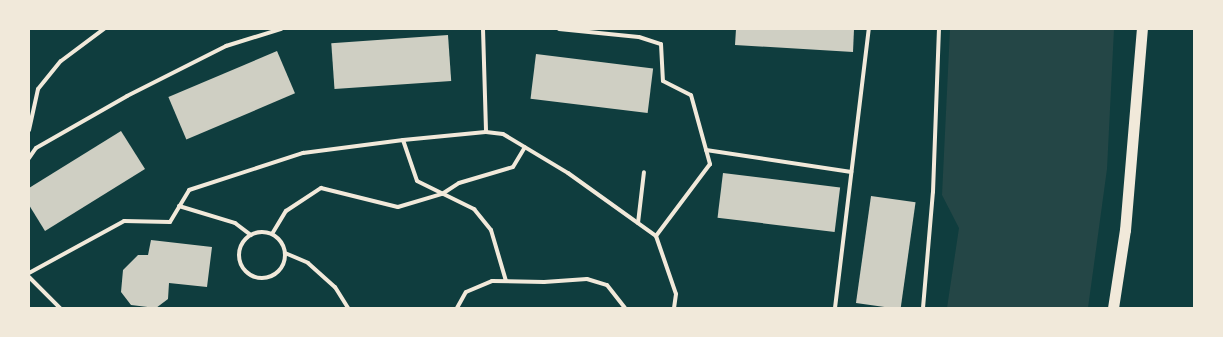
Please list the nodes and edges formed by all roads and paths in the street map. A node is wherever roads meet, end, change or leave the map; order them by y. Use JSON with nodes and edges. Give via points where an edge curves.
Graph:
{"nodes":[{"id":1,"x":104,"y":29,"type":"edge"},
{"id":2,"x":281,"y":29,"type":"edge"},
{"id":3,"x":483,"y":29,"type":"edge"},
{"id":4,"x":559,"y":29,"type":"edge"},
{"id":5,"x":869,"y":29,"type":"edge"},
{"id":6,"x":939,"y":29,"type":"edge"},
{"id":7,"x":1142,"y":29,"type":"edge"},
{"id":8,"x":29,"y":130,"type":"edge"},
{"id":9,"x":486,"y":132,"type":"junction"},
{"id":10,"x":403,"y":140,"type":"junction"},
{"id":11,"x":525,"y":147,"type":"junction"},
{"id":12,"x":706,"y":150,"type":"junction"},
{"id":13,"x":29,"y":158,"type":"edge"},
{"id":14,"x":644,"y":172,"type":"dead end"},
{"id":15,"x":852,"y":172,"type":"junction"},
{"id":16,"x":442,"y":194,"type":"junction"},
{"id":17,"x":179,"y":206,"type":"junction"},
{"id":18,"x":638,"y":223,"type":"junction"},
{"id":19,"x":272,"y":234,"type":"junction"},
{"id":20,"x":251,"y":235,"type":"junction"},
{"id":21,"x":656,"y":236,"type":"junction"},
{"id":22,"x":285,"y":253,"type":"junction"},
{"id":23,"x":29,"y":273,"type":"edge"},
{"id":24,"x":29,"y":277,"type":"edge"},
{"id":25,"x":506,"y":281,"type":"junction"},
{"id":26,"x":60,"y":308,"type":"edge"},
{"id":27,"x":348,"y":308,"type":"edge"},
{"id":28,"x":457,"y":308,"type":"edge"},
{"id":29,"x":625,"y":308,"type":"edge"},
{"id":30,"x":674,"y":308,"type":"edge"},
{"id":31,"x":835,"y":308,"type":"edge"},
{"id":32,"x":923,"y":308,"type":"edge"},
{"id":33,"x":1113,"y":308,"type":"edge"}],
"edges":[{"from":1,"to":8,"type":"street","via":[[61,61],[38,89]]},
{"from":2,"to":13,"type":"street","via":[[226,46],[127,96],[36,148]]},
{"from":3,"to":9,"type":"street"},
{"from":4,"to":12,"type":"street","via":[[639,37],[661,44],[663,81],[692,95]]},
{"from":5,"to":15,"type":"street"},
{"from":6,"to":32,"type":"street","via":[[933,192]]},
{"from":7,"to":33,"type":"highway","via":[[1125,230]]},
{"from":9,"to":10,"type":"street"},
{"from":9,"to":11,"type":"street","via":[[503,134]]},
{"from":10,"to":16,"type":"street","via":[[417,181]]},
{"from":10,"to":17,"type":"street","via":[[303,153],[189,190]]},
{"from":11,"to":16,"type":"street","via":[[513,168],[459,183]]},
{"from":11,"to":18,"type":"street","via":[[568,173]]},
{"from":12,"to":15,"type":"street"},
{"from":12,"to":21,"type":"street","via":[[710,164]]},
{"from":14,"to":18,"type":"street"},
{"from":15,"to":31,"type":"street"},
{"from":16,"to":19,"type":"street","via":[[398,207],[320,188],[286,211]]},
{"from":16,"to":25,"type":"street","via":[[474,209],[491,230]]},
{"from":17,"to":20,"type":"street","via":[[235,223]]},
{"from":17,"to":23,"type":"street","via":[[170,222],[124,220]]},
{"from":18,"to":21,"type":"street"},
{"from":19,"to":20,"type":"street","via":[[258,232]]},
{"from":19,"to":22,"type":"street","via":[[280,242]]},
{"from":20,"to":22,"type":"street","via":[[241,245],[239,252],[242,266],[252,276],[268,277],[275,274],[282,265]]},
{"from":21,"to":30,"type":"street","via":[[676,294]]},
{"from":22,"to":27,"type":"street","via":[[308,263],[335,287]]},
{"from":24,"to":26,"type":"street"},
{"from":25,"to":28,"type":"street","via":[[492,281],[466,292]]},
{"from":25,"to":29,"type":"street","via":[[587,279],[607,285]]}]}
